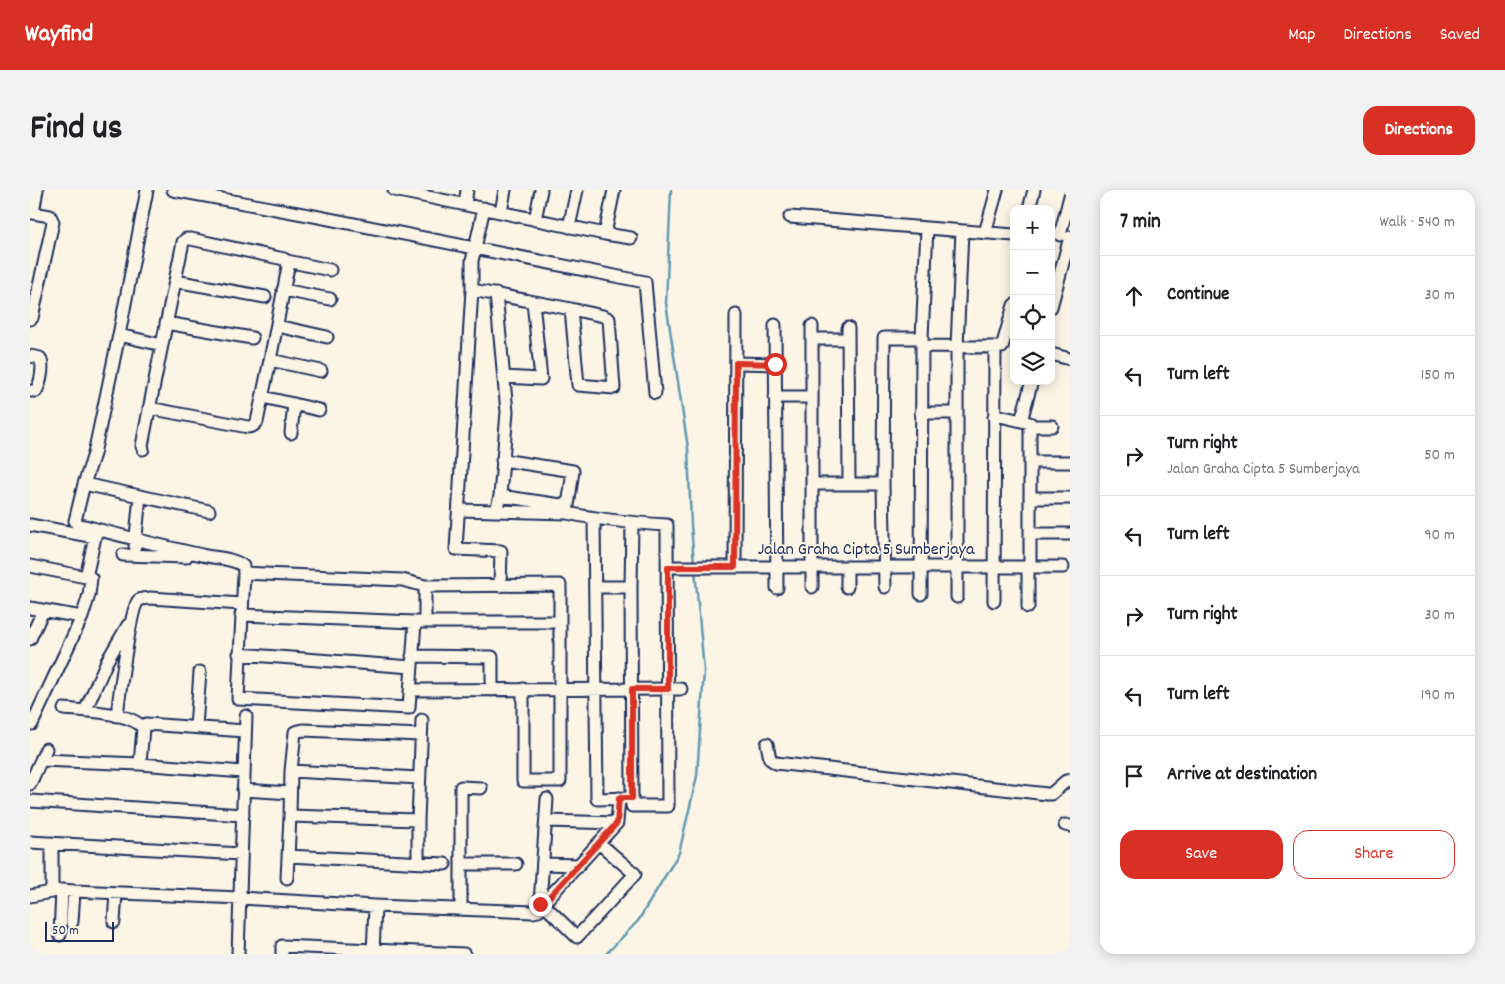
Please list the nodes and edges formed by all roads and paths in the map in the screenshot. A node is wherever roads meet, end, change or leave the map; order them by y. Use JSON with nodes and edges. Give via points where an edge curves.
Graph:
{"nodes":[{"id":1,"x":37,"y":190,"type":"edge"},
{"id":2,"x":147,"y":190,"type":"edge"},
{"id":3,"x":173,"y":190,"type":"edge"},
{"id":4,"x":394,"y":190,"type":"edge"},
{"id":5,"x":468,"y":190,"type":"edge"},
{"id":6,"x":505,"y":190,"type":"edge"},
{"id":7,"x":541,"y":190,"type":"edge"},
{"id":8,"x":577,"y":190,"type":"edge"},
{"id":9,"x":614,"y":190,"type":"edge"},
{"id":10,"x":997,"y":190,"type":"edge"},
{"id":11,"x":1034,"y":190,"type":"edge"},
{"id":12,"x":430,"y":193,"type":"edge"},
{"id":13,"x":231,"y":195,"type":"edge"},
{"id":14,"x":1070,"y":196,"type":"edge"},
{"id":15,"x":465,"y":204,"type":"junction"},
{"id":16,"x":1030,"y":205,"type":"edge"},
{"id":17,"x":484,"y":208,"type":"junction"},
{"id":18,"x":501,"y":212,"type":"junction"},
{"id":19,"x":31,"y":213,"type":"edge"},
{"id":20,"x":790,"y":217,"type":"dead end"},
{"id":21,"x":536,"y":220,"type":"junction"},
{"id":22,"x":569,"y":227,"type":"junction"},
{"id":23,"x":927,"y":228,"type":"junction"},
{"id":24,"x":962,"y":231,"type":"junction"},
{"id":25,"x":985,"y":233,"type":"junction"},
{"id":26,"x":605,"y":234,"type":"junction"},
{"id":27,"x":1010,"y":235,"type":"edge"},
{"id":28,"x":1063,"y":235,"type":"edge"},
{"id":29,"x":631,"y":238,"type":"dead end"},
{"id":30,"x":476,"y":248,"type":"junction"},
{"id":31,"x":287,"y":261,"type":"junction"},
{"id":32,"x":330,"y":270,"type":"dead end"},
{"id":33,"x":175,"y":282,"type":"junction"},
{"id":34,"x":284,"y":290,"type":"junction"},
{"id":35,"x":472,"y":290,"type":"junction"},
{"id":36,"x":496,"y":294,"type":"junction"},
{"id":37,"x":1053,"y":295,"type":"edge"},
{"id":38,"x":265,"y":296,"type":"dead end"},
{"id":39,"x":330,"y":299,"type":"dead end"},
{"id":40,"x":533,"y":302,"type":"junction"},
{"id":41,"x":571,"y":309,"type":"junction"},
{"id":42,"x":736,"y":315,"type":"dead end"},
{"id":43,"x":30,"y":319,"type":"edge"},
{"id":44,"x":1010,"y":319,"type":"edge"},
{"id":45,"x":166,"y":324,"type":"junction"},
{"id":46,"x":775,"y":325,"type":"dead end"},
{"id":47,"x":277,"y":326,"type":"junction"},
{"id":48,"x":812,"y":326,"type":"dead end"},
{"id":49,"x":119,"y":335,"type":"junction"},
{"id":50,"x":327,"y":337,"type":"dead end"},
{"id":51,"x":252,"y":338,"type":"dead end"},
{"id":52,"x":812,"y":339,"type":"junction"},
{"id":53,"x":922,"y":342,"type":"junction"},
{"id":54,"x":162,"y":344,"type":"junction"},
{"id":55,"x":957,"y":347,"type":"junction"},
{"id":56,"x":995,"y":347,"type":"junction"},
{"id":57,"x":1055,"y":355,"type":"edge"},
{"id":58,"x":30,"y":356,"type":"edge"},
{"id":59,"x":1070,"y":359,"type":"edge"},
{"id":60,"x":270,"y":360,"type":"junction"},
{"id":61,"x":736,"y":363,"type":"junction"},
{"id":62,"x":775,"y":364,"type":"junction"},
{"id":63,"x":321,"y":371,"type":"dead end"},
{"id":64,"x":504,"y":377,"type":"junction"},
{"id":65,"x":1031,"y":385,"type":"edge"},
{"id":66,"x":30,"y":391,"type":"edge"},
{"id":67,"x":654,"y":393,"type":"dead end"},
{"id":68,"x":263,"y":397,"type":"junction"},
{"id":69,"x":775,"y":397,"type":"junction"},
{"id":70,"x":812,"y":397,"type":"junction"},
{"id":71,"x":294,"y":404,"type":"junction"},
{"id":72,"x":149,"y":408,"type":"junction"},
{"id":73,"x":319,"y":410,"type":"dead end"},
{"id":74,"x":921,"y":413,"type":"junction"},
{"id":75,"x":957,"y":413,"type":"junction"},
{"id":76,"x":994,"y":417,"type":"junction"},
{"id":77,"x":1026,"y":424,"type":"junction"},
{"id":78,"x":1052,"y":426,"type":"dead end"},
{"id":79,"x":291,"y":433,"type":"dead end"},
{"id":80,"x":143,"y":449,"type":"dead end"},
{"id":81,"x":502,"y":460,"type":"junction"},
{"id":82,"x":1030,"y":462,"type":"junction"},
{"id":83,"x":1070,"y":462,"type":"edge"},
{"id":84,"x":84,"y":484,"type":"junction"},
{"id":85,"x":812,"y":484,"type":"junction"},
{"id":86,"x":849,"y":484,"type":"junction"},
{"id":87,"x":884,"y":484,"type":"junction"},
{"id":88,"x":140,"y":496,"type":"junction"},
{"id":89,"x":500,"y":496,"type":"junction"},
{"id":90,"x":1030,"y":498,"type":"junction"},
{"id":91,"x":1070,"y":498,"type":"edge"},
{"id":92,"x":459,"y":510,"type":"junction"},
{"id":93,"x":568,"y":510,"type":"junction"},
{"id":94,"x":496,"y":511,"type":"junction"},
{"id":95,"x":209,"y":512,"type":"dead end"},
{"id":96,"x":594,"y":519,"type":"junction"},
{"id":97,"x":632,"y":523,"type":"junction"},
{"id":98,"x":30,"y":525,"type":"edge"},
{"id":99,"x":1030,"y":534,"type":"junction"},
{"id":100,"x":1070,"y":534,"type":"edge"},
{"id":101,"x":136,"y":540,"type":"junction"},
{"id":102,"x":212,"y":558,"type":"junction"},
{"id":103,"x":30,"y":566,"type":"edge"},
{"id":104,"x":668,"y":567,"type":"junction"},
{"id":105,"x":735,"y":567,"type":"junction"},
{"id":106,"x":812,"y":567,"type":"junction"},
{"id":107,"x":847,"y":567,"type":"junction"},
{"id":108,"x":885,"y":567,"type":"junction"},
{"id":109,"x":921,"y":567,"type":"junction"},
{"id":110,"x":957,"y":567,"type":"junction"},
{"id":111,"x":994,"y":567,"type":"junction"},
{"id":112,"x":1029,"y":567,"type":"junction"},
{"id":113,"x":1063,"y":567,"type":"dead end"},
{"id":114,"x":777,"y":568,"type":"junction"},
{"id":115,"x":244,"y":572,"type":"junction"},
{"id":116,"x":86,"y":577,"type":"junction"},
{"id":117,"x":425,"y":586,"type":"junction"},
{"id":118,"x":500,"y":586,"type":"junction"},
{"id":119,"x":595,"y":587,"type":"junction"},
{"id":120,"x":631,"y":587,"type":"junction"},
{"id":121,"x":812,"y":587,"type":"dead end"},
{"id":122,"x":847,"y":587,"type":"dead end"},
{"id":123,"x":885,"y":587,"type":"dead end"},
{"id":124,"x":777,"y":588,"type":"dead end"},
{"id":125,"x":921,"y":594,"type":"dead end"},
{"id":126,"x":957,"y":597,"type":"dead end"},
{"id":127,"x":994,"y":601,"type":"dead end"},
{"id":128,"x":1028,"y":607,"type":"dead end"},
{"id":129,"x":30,"y":608,"type":"edge"},
{"id":130,"x":242,"y":610,"type":"junction"},
{"id":131,"x":43,"y":611,"type":"junction"},
{"id":132,"x":82,"y":617,"type":"junction"},
{"id":133,"x":132,"y":618,"type":"junction"},
{"id":134,"x":420,"y":622,"type":"junction"},
{"id":135,"x":560,"y":622,"type":"junction"},
{"id":136,"x":30,"y":639,"type":"edge"},
{"id":137,"x":239,"y":654,"type":"junction"},
{"id":138,"x":412,"y":661,"type":"junction"},
{"id":139,"x":200,"y":672,"type":"dead end"},
{"id":140,"x":523,"y":689,"type":"junction"},
{"id":141,"x":560,"y":689,"type":"junction"},
{"id":142,"x":596,"y":689,"type":"junction"},
{"id":143,"x":632,"y":689,"type":"junction"},
{"id":144,"x":668,"y":689,"type":"junction"},
{"id":145,"x":681,"y":689,"type":"dead end"},
{"id":146,"x":410,"y":690,"type":"junction"},
{"id":147,"x":492,"y":690,"type":"junction"},
{"id":148,"x":64,"y":709,"type":"dead end"},
{"id":149,"x":85,"y":711,"type":"junction"},
{"id":150,"x":117,"y":716,"type":"junction"},
{"id":151,"x":246,"y":716,"type":"dead end"},
{"id":152,"x":422,"y":720,"type":"dead end"},
{"id":153,"x":30,"y":723,"type":"edge"},
{"id":154,"x":196,"y":727,"type":"junction"},
{"id":155,"x":143,"y":728,"type":"junction"},
{"id":156,"x":244,"y":731,"type":"junction"},
{"id":157,"x":421,"y":735,"type":"junction"},
{"id":158,"x":767,"y":744,"type":"dead end"},
{"id":159,"x":46,"y":749,"type":"dead end"},
{"id":160,"x":41,"y":760,"type":"junction"},
{"id":161,"x":140,"y":764,"type":"junction"},
{"id":162,"x":290,"y":771,"type":"junction"},
{"id":163,"x":244,"y":772,"type":"junction"},
{"id":164,"x":420,"y":778,"type":"junction"},
{"id":165,"x":1070,"y":780,"type":"edge"},
{"id":166,"x":30,"y":784,"type":"edge"},
{"id":167,"x":481,"y":788,"type":"dead end"},
{"id":168,"x":243,"y":790,"type":"junction"},
{"id":169,"x":290,"y":793,"type":"junction"},
{"id":170,"x":619,"y":798,"type":"junction"},
{"id":171,"x":632,"y":798,"type":"junction"},
{"id":172,"x":547,"y":799,"type":"dead end"},
{"id":173,"x":30,"y":801,"type":"edge"},
{"id":174,"x":243,"y":815,"type":"junction"},
{"id":175,"x":290,"y":816,"type":"junction"},
{"id":176,"x":418,"y":820,"type":"junction"},
{"id":177,"x":546,"y":821,"type":"junction"},
{"id":178,"x":617,"y":823,"type":"junction"},
{"id":179,"x":30,"y":842,"type":"edge"},
{"id":180,"x":599,"y":843,"type":"junction"},
{"id":181,"x":52,"y":844,"type":"junction"},
{"id":182,"x":241,"y":854,"type":"junction"},
{"id":183,"x":288,"y":856,"type":"junction"},
{"id":184,"x":418,"y":862,"type":"junction"},
{"id":185,"x":445,"y":864,"type":"dead end"},
{"id":186,"x":461,"y":864,"type":"junction"},
{"id":187,"x":516,"y":864,"type":"dead end"},
{"id":188,"x":543,"y":864,"type":"junction"},
{"id":189,"x":579,"y":865,"type":"junction"},
{"id":190,"x":287,"y":878,"type":"dead end"},
{"id":191,"x":57,"y":891,"type":"junction"},
{"id":192,"x":74,"y":891,"type":"junction"},
{"id":193,"x":116,"y":893,"type":"junction"},
{"id":194,"x":30,"y":896,"type":"edge"},
{"id":195,"x":240,"y":898,"type":"junction"},
{"id":196,"x":375,"y":906,"type":"junction"},
{"id":197,"x":541,"y":906,"type":"junction"},
{"id":198,"x":461,"y":909,"type":"junction"},
{"id":199,"x":72,"y":922,"type":"dead end"},
{"id":200,"x":114,"y":922,"type":"dead end"},
{"id":201,"x":60,"y":936,"type":"dead end"},
{"id":202,"x":327,"y":951,"type":"edge"},
{"id":203,"x":373,"y":952,"type":"edge"},
{"id":204,"x":238,"y":954,"type":"edge"},
{"id":205,"x":282,"y":954,"type":"edge"},
{"id":206,"x":464,"y":954,"type":"edge"}],
"edges":[{"from":1,"to":19,"type":"street"},
{"from":2,"to":49,"type":"street"},
{"from":3,"to":13,"type":"street"},
{"from":4,"to":12,"type":"street"},
{"from":5,"to":15,"type":"street"},
{"from":6,"to":18,"type":"street"},
{"from":7,"to":21,"type":"street"},
{"from":8,"to":22,"type":"street"},
{"from":9,"to":26,"type":"street"},
{"from":10,"to":25,"type":"street"},
{"from":11,"to":16,"type":"street"},
{"from":12,"to":15,"type":"street"},
{"from":13,"to":30,"type":"street"},
{"from":14,"to":28,"type":"street"},
{"from":15,"to":17,"type":"street"},
{"from":17,"to":18,"type":"street"},
{"from":17,"to":30,"type":"street"},
{"from":18,"to":21,"type":"street"},
{"from":19,"to":43,"type":"street","via":[[50,216],[53,222]]},
{"from":20,"to":23,"type":"street"},
{"from":21,"to":22,"type":"street"},
{"from":22,"to":26,"type":"street"},
{"from":23,"to":24,"type":"street"},
{"from":23,"to":53,"type":"street"},
{"from":24,"to":25,"type":"street"},
{"from":24,"to":55,"type":"street"},
{"from":25,"to":27,"type":"street"},
{"from":26,"to":29,"type":"street"},
{"from":28,"to":37,"type":"street"},
{"from":30,"to":35,"type":"street","via":[[472,261]]},
{"from":30,"to":67,"type":"street","via":[[646,282]]},
{"from":31,"to":32,"type":"street"},
{"from":31,"to":33,"type":"street","via":[[191,238],[183,242]]},
{"from":31,"to":34,"type":"street"},
{"from":33,"to":38,"type":"street"},
{"from":33,"to":45,"type":"street"},
{"from":34,"to":39,"type":"street"},
{"from":34,"to":47,"type":"street"},
{"from":35,"to":36,"type":"street"},
{"from":35,"to":92,"type":"street"},
{"from":36,"to":40,"type":"street"},
{"from":36,"to":64,"type":"street"},
{"from":40,"to":41,"type":"street"},
{"from":40,"to":64,"type":"street","via":[[541,379]]},
{"from":41,"to":41,"type":"street","via":[[578,385],[614,388],[609,319]]},
{"from":42,"to":61,"type":"street"},
{"from":44,"to":56,"type":"street","via":[[1002,347]]},
{"from":45,"to":51,"type":"street"},
{"from":45,"to":54,"type":"street"},
{"from":46,"to":62,"type":"street"},
{"from":47,"to":50,"type":"street"},
{"from":47,"to":60,"type":"street"},
{"from":48,"to":52,"type":"street"},
{"from":49,"to":54,"type":"street"},
{"from":49,"to":84,"type":"street","via":[[94,454]]},
{"from":52,"to":70,"type":"street"},
{"from":52,"to":86,"type":"street","via":[[848,334]]},
{"from":53,"to":55,"type":"street"},
{"from":53,"to":74,"type":"street"},
{"from":53,"to":87,"type":"street","via":[[884,338]]},
{"from":54,"to":72,"type":"street"},
{"from":55,"to":56,"type":"street"},
{"from":55,"to":75,"type":"street"},
{"from":56,"to":76,"type":"street"},
{"from":57,"to":59,"type":"street"},
{"from":58,"to":66,"type":"street","via":[[40,358],[42,363],[39,387]]},
{"from":60,"to":63,"type":"street"},
{"from":60,"to":68,"type":"street"},
{"from":61,"to":62,"type":"street"},
{"from":61,"to":105,"type":"street"},
{"from":62,"to":69,"type":"street"},
{"from":64,"to":81,"type":"street","via":[[507,412]]},
{"from":65,"to":77,"type":"street"},
{"from":68,"to":71,"type":"street"},
{"from":68,"to":72,"type":"street","via":[[257,422],[251,427]]},
{"from":69,"to":70,"type":"street"},
{"from":69,"to":114,"type":"street"},
{"from":70,"to":85,"type":"street"},
{"from":71,"to":73,"type":"street"},
{"from":71,"to":79,"type":"street"},
{"from":72,"to":80,"type":"street"},
{"from":74,"to":75,"type":"street"},
{"from":74,"to":109,"type":"street"},
{"from":75,"to":110,"type":"street"},
{"from":76,"to":77,"type":"street"},
{"from":76,"to":111,"type":"street"},
{"from":77,"to":78,"type":"street"},
{"from":77,"to":82,"type":"street"},
{"from":81,"to":89,"type":"street"},
{"from":81,"to":93,"type":"street","via":[[573,471]]},
{"from":82,"to":83,"type":"street"},
{"from":82,"to":90,"type":"street"},
{"from":84,"to":88,"type":"street"},
{"from":84,"to":101,"type":"street","via":[[77,524]]},
{"from":85,"to":86,"type":"street"},
{"from":85,"to":106,"type":"street"},
{"from":86,"to":87,"type":"street"},
{"from":87,"to":108,"type":"street"},
{"from":88,"to":95,"type":"street"},
{"from":88,"to":101,"type":"street"},
{"from":89,"to":93,"type":"street"},
{"from":89,"to":94,"type":"street"},
{"from":90,"to":91,"type":"street"},
{"from":90,"to":99,"type":"street"},
{"from":92,"to":94,"type":"street"},
{"from":92,"to":118,"type":"street","via":[[456,549],[501,551]]},
{"from":93,"to":94,"type":"street"},
{"from":93,"to":96,"type":"street"},
{"from":96,"to":97,"type":"street"},
{"from":96,"to":119,"type":"street"},
{"from":97,"to":104,"type":"street","via":[[667,525]]},
{"from":97,"to":120,"type":"street"},
{"from":98,"to":116,"type":"street","via":[[95,537]]},
{"from":99,"to":100,"type":"street"},
{"from":99,"to":112,"type":"street"},
{"from":101,"to":102,"type":"street"},
{"from":101,"to":102,"type":"street","via":[[129,556]]},
{"from":102,"to":115,"type":"street","via":[[239,562]]},
{"from":103,"to":116,"type":"street"},
{"from":104,"to":105,"type":"street","name":"Jalan Graha Cipta 5 Sumberjaya"},
{"from":104,"to":144,"type":"street"},
{"from":105,"to":114,"type":"street","name":"Jalan Graha Cipta 5 Sumberjaya"},
{"from":106,"to":107,"type":"street","name":"Jalan Graha Cipta 5 Sumberjaya"},
{"from":106,"to":114,"type":"street","name":"Jalan Graha Cipta 5 Sumberjaya"},
{"from":106,"to":121,"type":"street"},
{"from":107,"to":108,"type":"street","name":"Jalan Graha Cipta 5 Sumberjaya"},
{"from":107,"to":122,"type":"street"},
{"from":108,"to":109,"type":"street","name":"Jalan Graha Cipta 5 Sumberjaya"},
{"from":108,"to":123,"type":"street"},
{"from":109,"to":110,"type":"street","name":"Jalan Graha Cipta 5 Sumberjaya"},
{"from":109,"to":125,"type":"street"},
{"from":110,"to":111,"type":"street","name":"Jalan Graha Cipta 5 Sumberjaya"},
{"from":110,"to":126,"type":"street"},
{"from":111,"to":112,"type":"street","name":"Jalan Graha Cipta 5 Sumberjaya"},
{"from":111,"to":127,"type":"street"},
{"from":112,"to":113,"type":"street","name":"Jalan Graha Cipta 5 Sumberjaya"},
{"from":112,"to":128,"type":"street"},
{"from":114,"to":124,"type":"street"},
{"from":115,"to":117,"type":"street","via":[[402,580]]},
{"from":115,"to":130,"type":"street"},
{"from":116,"to":132,"type":"street","via":[[91,578]]},
{"from":117,"to":118,"type":"street"},
{"from":117,"to":134,"type":"street"},
{"from":118,"to":135,"type":"street","via":[[560,585]]},
{"from":119,"to":120,"type":"street"},
{"from":119,"to":142,"type":"street"},
{"from":120,"to":143,"type":"street"},
{"from":129,"to":131,"type":"street"},
{"from":130,"to":133,"type":"street","via":[[144,599],[138,601]]},
{"from":130,"to":134,"type":"street"},
{"from":130,"to":137,"type":"street"},
{"from":131,"to":132,"type":"street"},
{"from":131,"to":136,"type":"street"},
{"from":132,"to":153,"type":"street"},
{"from":133,"to":149,"type":"street","via":[[107,661]]},
{"from":133,"to":150,"type":"street"},
{"from":134,"to":135,"type":"street"},
{"from":134,"to":138,"type":"street"},
{"from":135,"to":141,"type":"street"},
{"from":137,"to":138,"type":"street"},
{"from":137,"to":146,"type":"street","via":[[238,699],[409,708]]},
{"from":138,"to":146,"type":"street"},
{"from":138,"to":147,"type":"street","via":[[492,657]]},
{"from":139,"to":154,"type":"street"},
{"from":140,"to":141,"type":"street"},
{"from":140,"to":141,"type":"street","via":[[524,781],[560,781]]},
{"from":140,"to":147,"type":"street"},
{"from":141,"to":142,"type":"street"},
{"from":142,"to":143,"type":"street"},
{"from":142,"to":170,"type":"street","via":[[596,798]]},
{"from":143,"to":144,"type":"street"},
{"from":143,"to":171,"type":"street"},
{"from":144,"to":145,"type":"street"},
{"from":144,"to":171,"type":"street","via":[[668,806],[632,806]]},
{"from":146,"to":147,"type":"street"},
{"from":148,"to":149,"type":"street"},
{"from":149,"to":150,"type":"street"},
{"from":150,"to":155,"type":"street","via":[[132,719]]},
{"from":151,"to":156,"type":"street"},
{"from":152,"to":157,"type":"street"},
{"from":154,"to":155,"type":"street","via":[[146,724]]},
{"from":154,"to":156,"type":"street"},
{"from":155,"to":161,"type":"street"},
{"from":156,"to":163,"type":"street"},
{"from":157,"to":162,"type":"street","via":[[300,730],[294,734]]},
{"from":157,"to":164,"type":"street"},
{"from":158,"to":165,"type":"street","via":[[770,759],[776,763],[1047,794]]},
{"from":159,"to":160,"type":"street"},
{"from":160,"to":161,"type":"street"},
{"from":160,"to":166,"type":"street"},
{"from":161,"to":163,"type":"street"},
{"from":162,"to":164,"type":"street"},
{"from":162,"to":169,"type":"street"},
{"from":163,"to":168,"type":"street"},
{"from":164,"to":176,"type":"street"},
{"from":167,"to":186,"type":"street","via":[[462,788]]},
{"from":168,"to":169,"type":"street"},
{"from":168,"to":174,"type":"street"},
{"from":169,"to":175,"type":"street"},
{"from":170,"to":171,"type":"street"},
{"from":170,"to":178,"type":"street"},
{"from":172,"to":177,"type":"street"},
{"from":173,"to":174,"type":"street"},
{"from":174,"to":182,"type":"street"},
{"from":175,"to":176,"type":"street"},
{"from":175,"to":183,"type":"street"},
{"from":176,"to":184,"type":"street"},
{"from":177,"to":178,"type":"street"},
{"from":177,"to":188,"type":"street"},
{"from":178,"to":180,"type":"street"},
{"from":179,"to":181,"type":"street"},
{"from":180,"to":189,"type":"street"},
{"from":180,"to":197,"type":"street","via":[[635,874],[577,937]]},
{"from":181,"to":182,"type":"street"},
{"from":181,"to":191,"type":"street"},
{"from":182,"to":195,"type":"street"},
{"from":183,"to":184,"type":"street"},
{"from":183,"to":190,"type":"street"},
{"from":184,"to":185,"type":"street"},
{"from":186,"to":187,"type":"street"},
{"from":186,"to":198,"type":"street"},
{"from":188,"to":189,"type":"street"},
{"from":188,"to":197,"type":"street"},
{"from":189,"to":197,"type":"street"},
{"from":191,"to":192,"type":"street"},
{"from":191,"to":194,"type":"street"},
{"from":191,"to":201,"type":"street"},
{"from":192,"to":193,"type":"street"},
{"from":192,"to":199,"type":"street"},
{"from":193,"to":195,"type":"street"},
{"from":193,"to":200,"type":"street"},
{"from":195,"to":196,"type":"street"},
{"from":195,"to":204,"type":"street"},
{"from":196,"to":198,"type":"street"},
{"from":196,"to":203,"type":"street"},
{"from":197,"to":198,"type":"street","via":[[538,911],[527,913]]},
{"from":202,"to":203,"type":"street"},
{"from":202,"to":205,"type":"street","via":[[282,946]]},
{"from":203,"to":206,"type":"street"}]}
